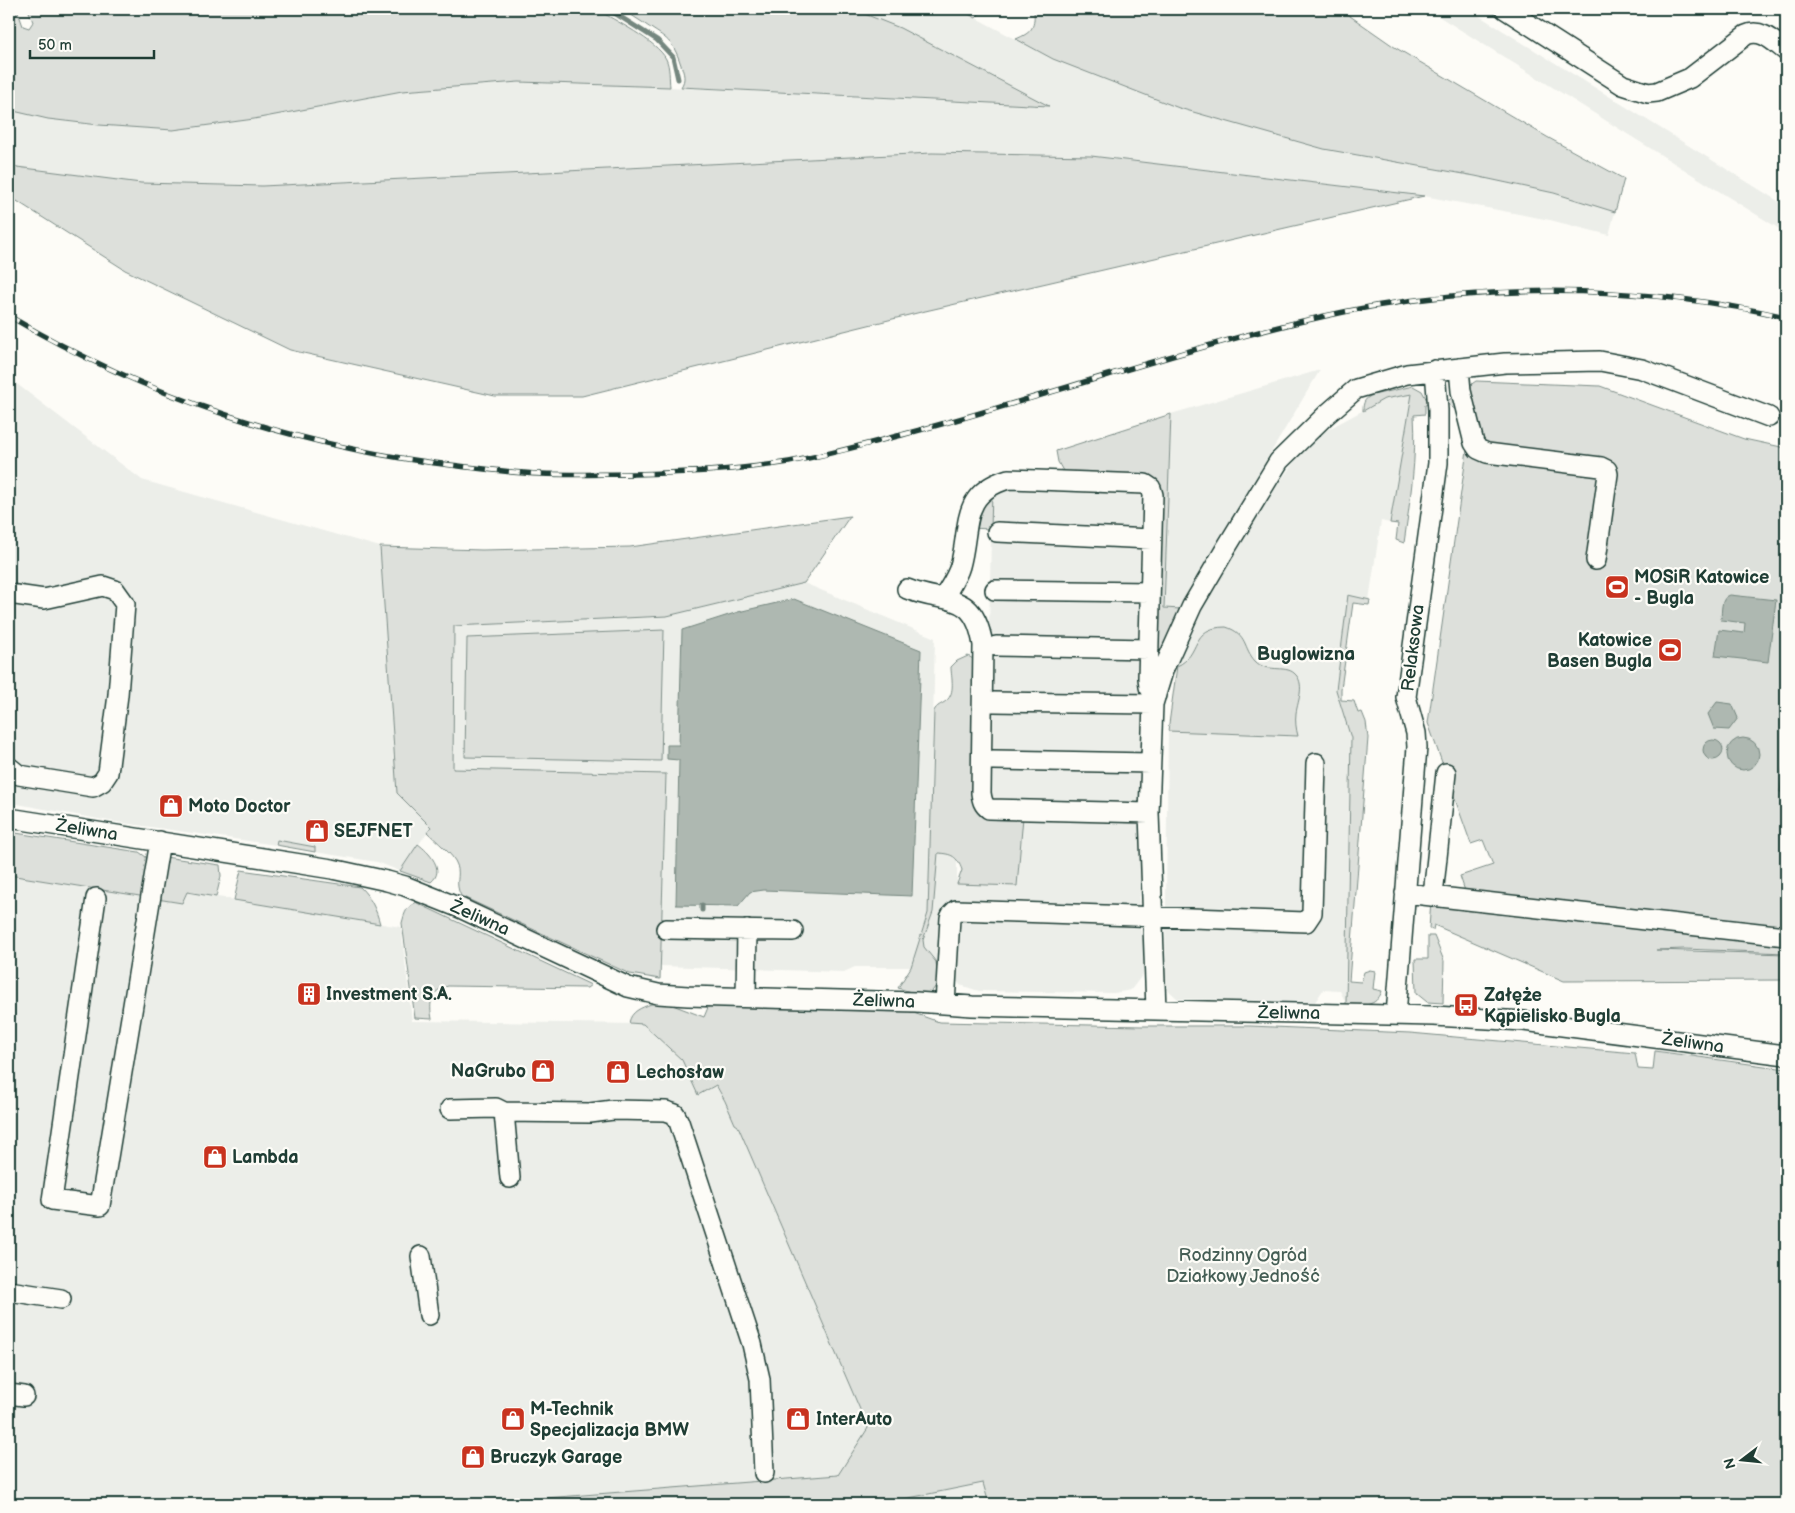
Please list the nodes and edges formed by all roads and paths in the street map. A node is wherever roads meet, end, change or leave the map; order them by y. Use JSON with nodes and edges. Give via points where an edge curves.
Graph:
{"nodes":[{"id":1,"x":1505,"y":9,"type":"edge"},
{"id":2,"x":1786,"y":51,"type":"edge"},
{"id":3,"x":1459,"y":368,"type":"junction"},
{"id":4,"x":1435,"y":370,"type":"junction"},
{"id":5,"x":1769,"y":418,"type":"dead end"},
{"id":6,"x":997,"y":532,"type":"dead end"},
{"id":7,"x":1152,"y":539,"type":"junction"},
{"id":8,"x":1596,"y":560,"type":"dead end"},
{"id":9,"x":907,"y":589,"type":"dead end"},
{"id":10,"x":995,"y":590,"type":"dead end"},
{"id":11,"x":1150,"y":592,"type":"junction"},
{"id":12,"x":9,"y":594,"type":"edge"},
{"id":13,"x":944,"y":598,"type":"junction"},
{"id":14,"x":996,"y":646,"type":"dead end"},
{"id":15,"x":1149,"y":648,"type":"junction"},
{"id":16,"x":1155,"y":700,"type":"junction"},
{"id":17,"x":994,"y":702,"type":"dead end"},
{"id":18,"x":993,"y":760,"type":"dead end"},
{"id":19,"x":1150,"y":763,"type":"junction"},
{"id":20,"x":1316,"y":763,"type":"dead end"},
{"id":21,"x":9,"y":767,"type":"edge"},
{"id":22,"x":1446,"y":773,"type":"dead end"},
{"id":23,"x":1149,"y":813,"type":"junction"},
{"id":24,"x":9,"y":818,"type":"edge"},
{"id":25,"x":160,"y":841,"type":"junction"},
{"id":26,"x":1406,"y":892,"type":"junction"},
{"id":27,"x":1433,"y":895,"type":"junction"},
{"id":28,"x":96,"y":898,"type":"dead end"},
{"id":29,"x":1152,"y":917,"type":"junction"},
{"id":30,"x":666,"y":929,"type":"dead end"},
{"id":31,"x":748,"y":930,"type":"junction"},
{"id":32,"x":793,"y":931,"type":"dead end"},
{"id":33,"x":1786,"y":936,"type":"edge"},
{"id":34,"x":746,"y":997,"type":"junction"},
{"id":35,"x":945,"y":1004,"type":"junction"},
{"id":36,"x":1156,"y":1010,"type":"junction"},
{"id":37,"x":1396,"y":1015,"type":"junction"},
{"id":38,"x":1786,"y":1055,"type":"edge"},
{"id":39,"x":450,"y":1109,"type":"dead end"},
{"id":40,"x":504,"y":1112,"type":"junction"},
{"id":41,"x":510,"y":1178,"type":"dead end"},
{"id":42,"x":421,"y":1256,"type":"dead end"},
{"id":43,"x":9,"y":1291,"type":"edge"},
{"id":44,"x":61,"y":1299,"type":"dead end"},
{"id":45,"x":429,"y":1314,"type":"dead end"},
{"id":46,"x":764,"y":1473,"type":"dead end"}],
"edges":[{"from":1,"to":2,"type":"street","via":[[1623,86],[1648,92],[1657,92],[1690,78],[1752,32],[1760,33]]},
{"from":3,"to":4,"type":"street"},
{"from":3,"to":5,"type":"street","via":[[1505,363],[1600,361],[1642,369]]},
{"from":3,"to":8,"type":"street","via":[[1474,443],[1478,449],[1607,470]]},
{"from":4,"to":16,"type":"street","via":[[1407,374],[1356,389],[1279,461],[1192,606],[1164,668]]},
{"from":4,"to":26,"type":"street","name":"Relaksowa","via":[[1438,462],[1406,697],[1417,747]]},
{"from":6,"to":7,"type":"street"},
{"from":7,"to":11,"type":"street"},
{"from":7,"to":13,"type":"street","via":[[1153,495],[1145,484],[1008,479],[988,488],[977,499],[970,513],[959,569]]},
{"from":9,"to":13,"type":"street","via":[[921,595]]},
{"from":10,"to":11,"type":"street"},
{"from":11,"to":15,"type":"street"},
{"from":12,"to":21,"type":"street","via":[[44,598],[103,586],[115,590],[126,604],[108,773],[102,782],[93,787],[19,775]]},
{"from":13,"to":23,"type":"street","via":[[964,605],[981,634],[981,792],[985,806],[989,809]]},
{"from":14,"to":15,"type":"street"},
{"from":15,"to":16,"type":"street","via":[[1149,687]]},
{"from":16,"to":17,"type":"street"},
{"from":16,"to":19,"type":"street"},
{"from":18,"to":19,"type":"street"},
{"from":19,"to":23,"type":"street"},
{"from":20,"to":29,"type":"street","via":[[1312,913],[1306,922]]},
{"from":22,"to":27,"type":"street"},
{"from":23,"to":29,"type":"street"},
{"from":24,"to":25,"type":"street","name":"Żeliwna"},
{"from":25,"to":28,"type":"street","via":[[100,1206],[52,1200]]},
{"from":25,"to":34,"type":"street","name":"Żeliwna","via":[[332,869],[405,886],[460,908],[628,987],[673,996]]},
{"from":26,"to":27,"type":"street"},
{"from":26,"to":37,"type":"street","name":"Relaksowa"},
{"from":27,"to":33,"type":"street"},
{"from":29,"to":35,"type":"street","via":[[956,910],[950,918]]},
{"from":29,"to":36,"type":"street"},
{"from":30,"to":31,"type":"street"},
{"from":31,"to":32,"type":"street"},
{"from":31,"to":34,"type":"street"},
{"from":34,"to":35,"type":"street","name":"Żeliwna"},
{"from":35,"to":36,"type":"street","name":"Żeliwna"},
{"from":36,"to":37,"type":"street","name":"Żeliwna"},
{"from":37,"to":38,"type":"street","name":"Żeliwna","via":[[1524,1021]]},
{"from":39,"to":40,"type":"street","via":[[496,1108]]},
{"from":40,"to":41,"type":"street"},
{"from":40,"to":46,"type":"street","via":[[649,1110],[675,1114],[752,1344],[760,1379]]},
{"from":42,"to":45,"type":"street"},
{"from":43,"to":44,"type":"street"}]}
